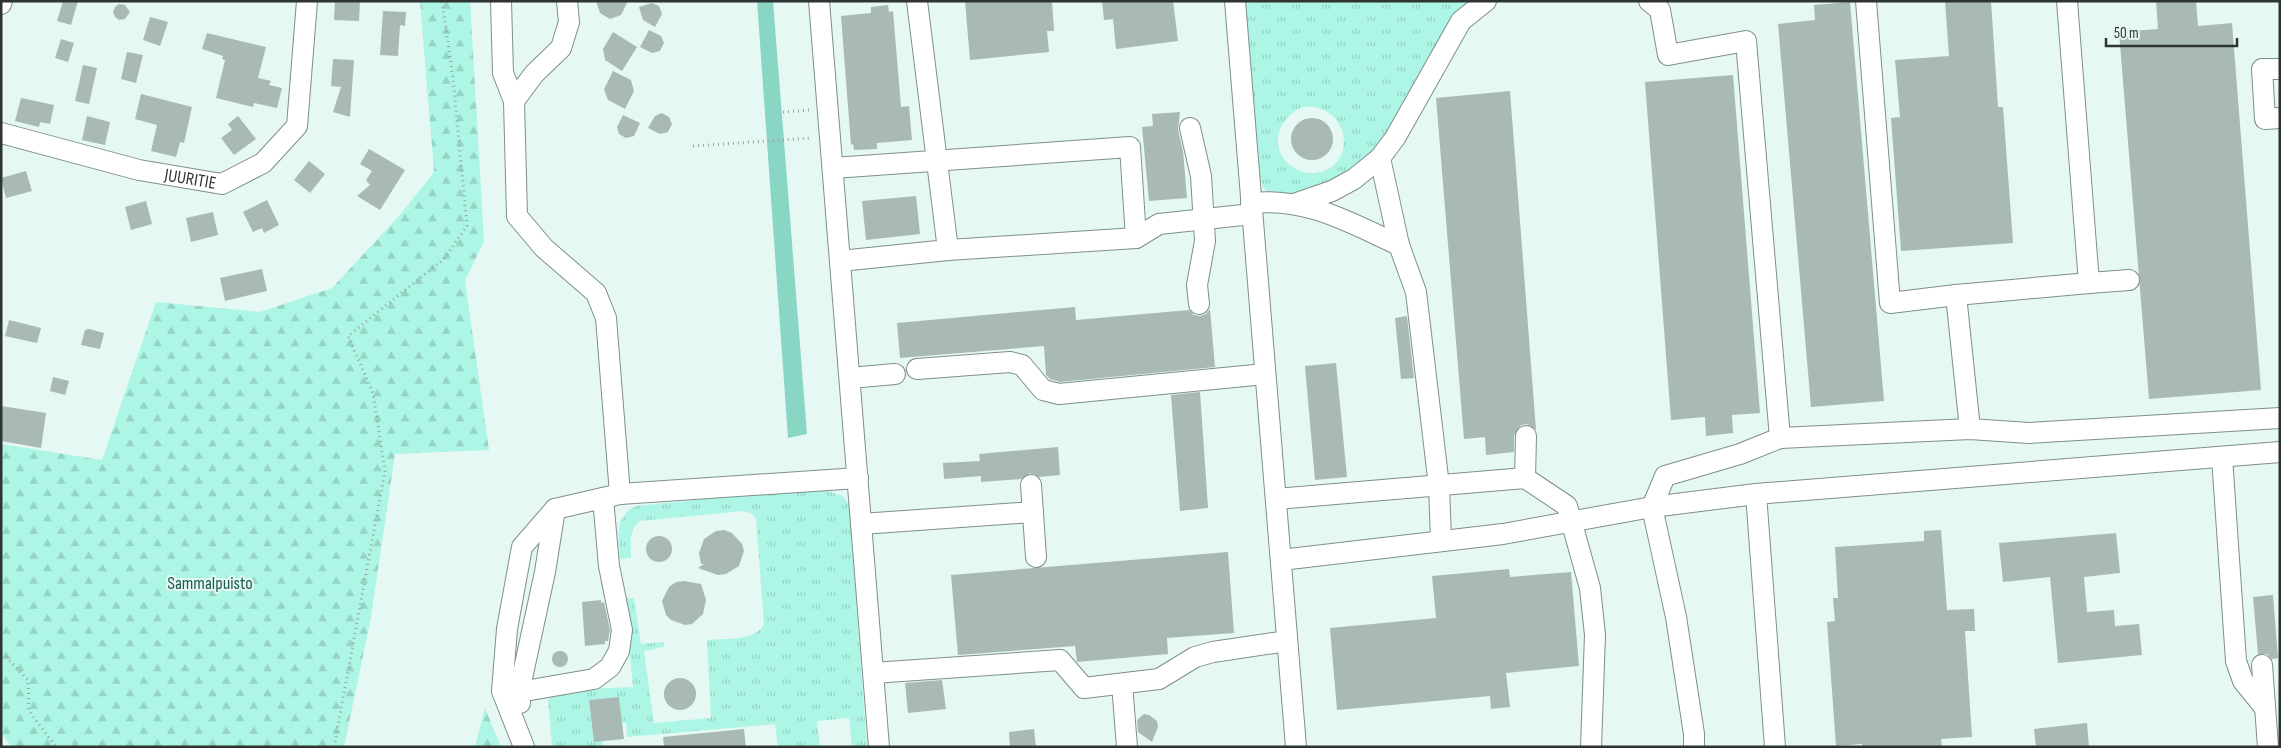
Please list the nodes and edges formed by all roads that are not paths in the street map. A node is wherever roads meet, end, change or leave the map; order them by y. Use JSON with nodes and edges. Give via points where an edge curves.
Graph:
{"nodes":[{"id":1,"x":307,"y":1,"type":"edge"},
{"id":2,"x":501,"y":1,"type":"edge"},
{"id":3,"x":567,"y":1,"type":"edge"},
{"id":4,"x":819,"y":1,"type":"edge"},
{"id":5,"x":917,"y":1,"type":"edge"},
{"id":6,"x":1235,"y":1,"type":"edge"},
{"id":7,"x":1486,"y":1,"type":"edge"},
{"id":8,"x":1649,"y":1,"type":"edge"},
{"id":9,"x":1866,"y":1,"type":"edge"},
{"id":10,"x":2067,"y":1,"type":"edge"},
{"id":11,"x":2280,"y":69,"type":"edge"},
{"id":12,"x":514,"y":101,"type":"junction"},
{"id":13,"x":2280,"y":118,"type":"edge"},
{"id":14,"x":1190,"y":128,"type":"dead end"},
{"id":15,"x":1,"y":133,"type":"edge"},
{"id":16,"x":1380,"y":158,"type":"junction"},
{"id":17,"x":937,"y":159,"type":"junction"},
{"id":18,"x":833,"y":168,"type":"junction"},
{"id":19,"x":1297,"y":203,"type":"junction"},
{"id":20,"x":1252,"y":209,"type":"junction"},
{"id":21,"x":1204,"y":219,"type":"junction"},
{"id":22,"x":1136,"y":238,"type":"junction"},
{"id":23,"x":1399,"y":246,"type":"junction"},
{"id":24,"x":948,"y":250,"type":"junction"},
{"id":25,"x":840,"y":261,"type":"junction"},
{"id":26,"x":2129,"y":280,"type":"dead end"},
{"id":27,"x":2089,"y":283,"type":"junction"},
{"id":28,"x":1956,"y":295,"type":"junction"},
{"id":29,"x":1199,"y":304,"type":"dead end"},
{"id":30,"x":917,"y":369,"type":"dead end"},
{"id":31,"x":895,"y":374,"type":"dead end"},
{"id":32,"x":1265,"y":374,"type":"junction"},
{"id":33,"x":850,"y":378,"type":"junction"},
{"id":34,"x":2280,"y":418,"type":"edge"},
{"id":35,"x":1970,"y":429,"type":"junction"},
{"id":36,"x":1526,"y":436,"type":"dead end"},
{"id":37,"x":1780,"y":438,"type":"junction"},
{"id":38,"x":2280,"y":452,"type":"edge"},
{"id":39,"x":2222,"y":457,"type":"junction"},
{"id":40,"x":858,"y":478,"type":"junction"},
{"id":41,"x":1525,"y":478,"type":"junction"},
{"id":42,"x":1031,"y":485,"type":"dead end"},
{"id":43,"x":1439,"y":486,"type":"junction"},
{"id":44,"x":1756,"y":494,"type":"junction"},
{"id":45,"x":612,"y":496,"type":"junction"},
{"id":46,"x":1276,"y":499,"type":"junction"},
{"id":47,"x":1652,"y":507,"type":"junction"},
{"id":48,"x":555,"y":509,"type":"junction"},
{"id":49,"x":1033,"y":512,"type":"junction"},
{"id":50,"x":1572,"y":522,"type":"junction"},
{"id":51,"x":861,"y":524,"type":"junction"},
{"id":52,"x":1440,"y":540,"type":"junction"},
{"id":53,"x":1036,"y":557,"type":"dead end"},
{"id":54,"x":1281,"y":560,"type":"junction"},
{"id":55,"x":1287,"y":641,"type":"junction"},
{"id":56,"x":2262,"y":665,"type":"dead end"},
{"id":57,"x":873,"y":673,"type":"junction"},
{"id":58,"x":1122,"y":684,"type":"junction"},
{"id":59,"x":519,"y":692,"type":"junction"},
{"id":60,"x":2266,"y":708,"type":"junction"},
{"id":61,"x":524,"y":747,"type":"edge"},
{"id":62,"x":879,"y":747,"type":"edge"},
{"id":63,"x":1127,"y":747,"type":"edge"},
{"id":64,"x":1296,"y":747,"type":"edge"},
{"id":65,"x":1591,"y":747,"type":"edge"},
{"id":66,"x":1694,"y":747,"type":"edge"},
{"id":67,"x":1775,"y":747,"type":"edge"},
{"id":68,"x":2268,"y":747,"type":"edge"}],
"edges":[{"from":1,"to":15,"type":"street","name":"JUURITIE","via":[[297,126],[263,163],[222,184],[139,170]]},
{"from":2,"to":12,"type":"street","via":[[503,73]]},
{"from":3,"to":12,"type":"street","via":[[569,22],[561,48],[534,74]]},
{"from":4,"to":18,"type":"street"},
{"from":5,"to":17,"type":"street"},
{"from":6,"to":20,"type":"street"},
{"from":7,"to":16,"type":"street","via":[[1461,21],[1396,138]]},
{"from":8,"to":37,"type":"street","via":[[1660,10],[1668,55],[1746,41]]},
{"from":9,"to":28,"type":"street","via":[[1890,303]]},
{"from":10,"to":27,"type":"street"},
{"from":11,"to":13,"type":"street","via":[[2262,70],[2265,119]]},
{"from":12,"to":45,"type":"street","via":[[517,216],[544,248],[596,294],[606,318]]},
{"from":14,"to":21,"type":"street","via":[[1202,176]]},
{"from":16,"to":19,"type":"street","via":[[1354,179],[1332,191]]},
{"from":16,"to":23,"type":"street"},
{"from":17,"to":18,"type":"street"},
{"from":17,"to":22,"type":"street","via":[[1130,147]]},
{"from":17,"to":24,"type":"street"},
{"from":18,"to":25,"type":"street"},
{"from":19,"to":20,"type":"street","via":[[1270,201]]},
{"from":19,"to":23,"type":"street","via":[[1321,210]]},
{"from":20,"to":21,"type":"street"},
{"from":20,"to":32,"type":"street"},
{"from":21,"to":22,"type":"street","via":[[1159,224]]},
{"from":21,"to":29,"type":"street","via":[[1205,241],[1196,285]]},
{"from":22,"to":24,"type":"street"},
{"from":23,"to":43,"type":"street","via":[[1416,292]]},
{"from":24,"to":25,"type":"street"},
{"from":25,"to":33,"type":"street"},
{"from":26,"to":27,"type":"street"},
{"from":27,"to":28,"type":"street"},
{"from":28,"to":35,"type":"street"},
{"from":30,"to":32,"type":"street","via":[[1010,362],[1022,365],[1043,390],[1059,394]]},
{"from":31,"to":33,"type":"street"},
{"from":32,"to":46,"type":"street"},
{"from":33,"to":40,"type":"street"},
{"from":34,"to":35,"type":"street","via":[[2029,433]]},
{"from":35,"to":37,"type":"street"},
{"from":36,"to":41,"type":"street"},
{"from":37,"to":47,"type":"street","via":[[1740,454],[1665,476]]},
{"from":38,"to":39,"type":"street"},
{"from":39,"to":44,"type":"street"},
{"from":39,"to":60,"type":"street","via":[[2236,661],[2243,681]]},
{"from":40,"to":45,"type":"street"},
{"from":40,"to":51,"type":"street"},
{"from":41,"to":43,"type":"street"},
{"from":41,"to":50,"type":"street","via":[[1567,506]]},
{"from":42,"to":49,"type":"street"},
{"from":43,"to":46,"type":"street"},
{"from":43,"to":52,"type":"street"},
{"from":44,"to":47,"type":"street"},
{"from":44,"to":67,"type":"street"},
{"from":45,"to":48,"type":"street"},
{"from":45,"to":59,"type":"street","via":[[609,566],[622,630],[619,651],[610,667],[594,679]]},
{"from":46,"to":54,"type":"street"},
{"from":47,"to":50,"type":"street"},
{"from":47,"to":66,"type":"street","via":[[1676,617]]},
{"from":48,"to":59,"type":"street","via":[[546,572]]},
{"from":48,"to":61,"type":"street","via":[[522,547],[507,629],[502,691]]},
{"from":49,"to":51,"type":"street"},
{"from":49,"to":53,"type":"street"},
{"from":50,"to":52,"type":"street","via":[[1503,534]]},
{"from":50,"to":65,"type":"street","via":[[1590,588],[1595,635]]},
{"from":51,"to":57,"type":"street"},
{"from":52,"to":54,"type":"street"},
{"from":54,"to":55,"type":"street"},
{"from":55,"to":58,"type":"street","via":[[1213,652],[1196,657],[1158,679]]},
{"from":55,"to":64,"type":"street"},
{"from":56,"to":60,"type":"street"},
{"from":57,"to":58,"type":"street","via":[[1060,660],[1084,688]]},
{"from":57,"to":62,"type":"street"},
{"from":58,"to":63,"type":"street"},
{"from":59,"to":61,"type":"street"},
{"from":60,"to":68,"type":"street"}]}
